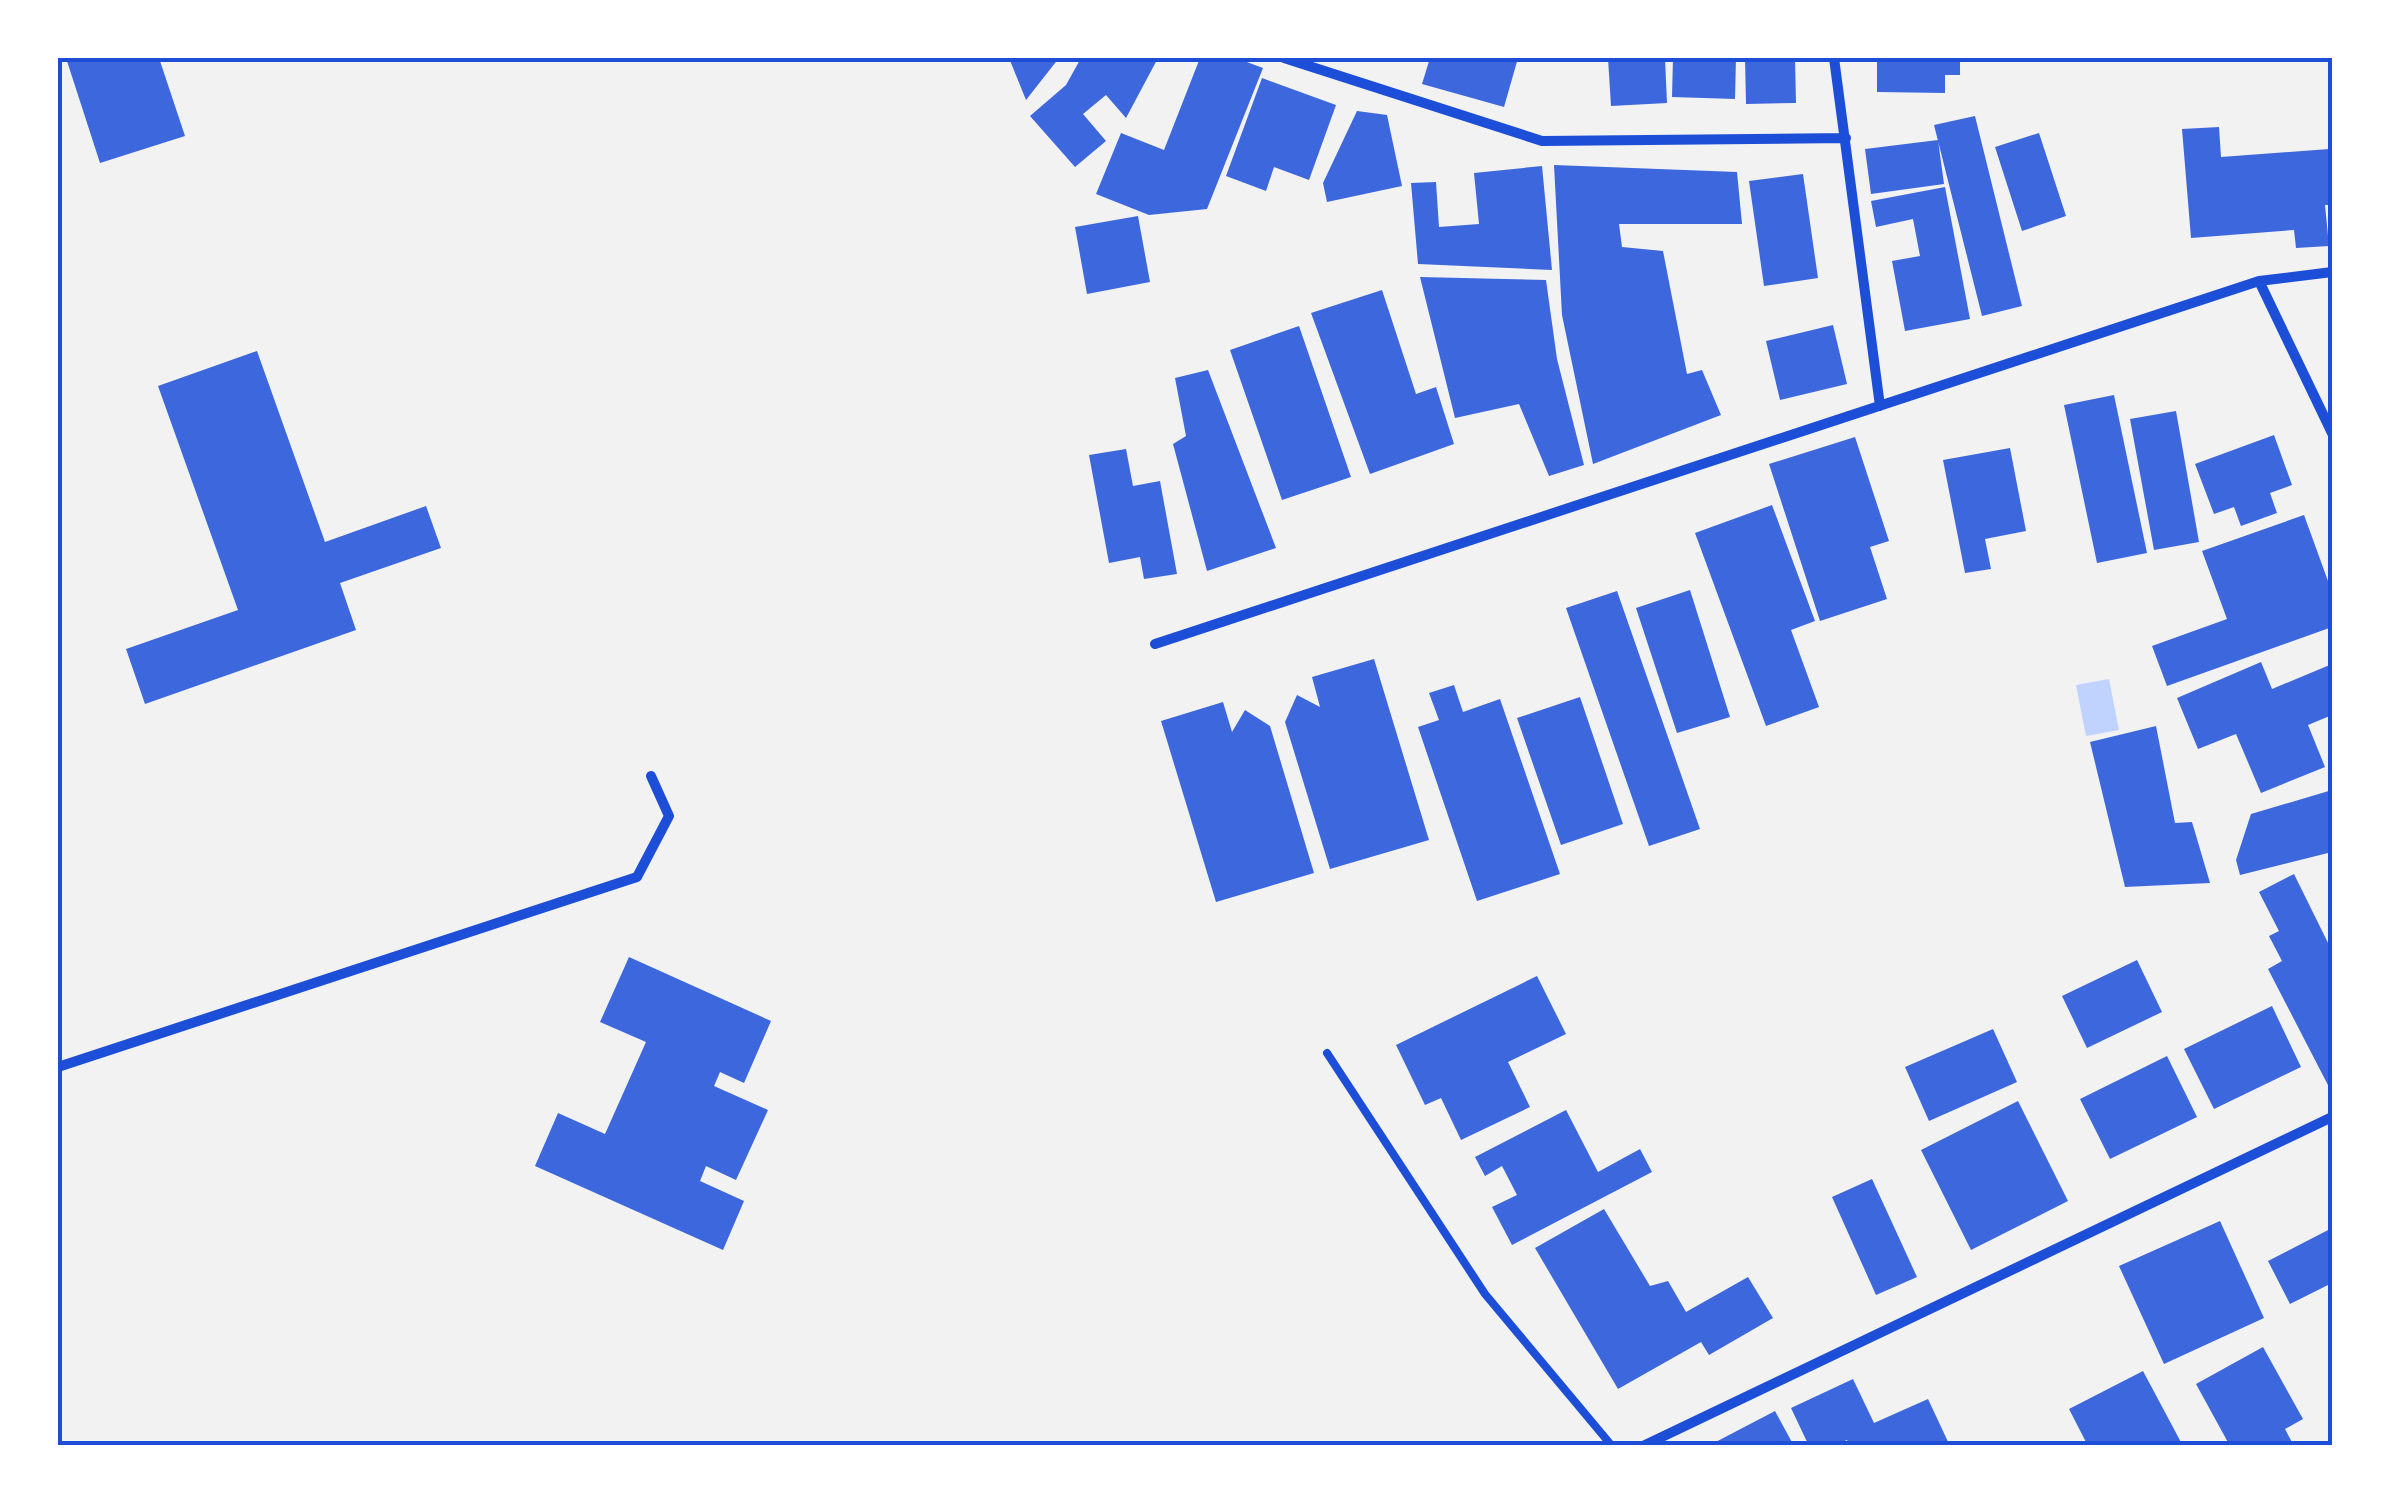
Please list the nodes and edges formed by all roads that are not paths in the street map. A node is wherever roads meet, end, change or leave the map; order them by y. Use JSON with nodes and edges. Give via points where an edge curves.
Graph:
{"nodes":[{"id":1,"x":1284,"y":58,"type":"edge"},
{"id":2,"x":1834,"y":58,"type":"edge"},
{"id":3,"x":1846,"y":138,"type":"junction"},
{"id":4,"x":2332,"y":272,"type":"edge"},
{"id":5,"x":2260,"y":281,"type":"junction"},
{"id":6,"x":1880,"y":406,"type":"junction"},
{"id":7,"x":2332,"y":433,"type":"edge"},
{"id":8,"x":1155,"y":644,"type":"dead end"},
{"id":9,"x":652,"y":776,"type":"dead end"},
{"id":10,"x":1328,"y":1053,"type":"dead end"},
{"id":11,"x":58,"y":1067,"type":"edge"},
{"id":12,"x":2332,"y":1117,"type":"edge"},
{"id":13,"x":1612,"y":1446,"type":"edge"},
{"id":14,"x":1644,"y":1446,"type":"edge"}],
"edges":[{"from":1,"to":3,"type":"street","via":[[1542,141]]},
{"from":2,"to":3,"type":"street"},
{"from":3,"to":6,"type":"street"},
{"from":4,"to":5,"type":"street"},
{"from":5,"to":6,"type":"street"},
{"from":5,"to":7,"type":"street"},
{"from":6,"to":8,"type":"street"},
{"from":9,"to":11,"type":"street","via":[[669,816],[637,877]]},
{"from":10,"to":13,"type":"lane","via":[[1486,1294]]},
{"from":12,"to":14,"type":"street"}]}
